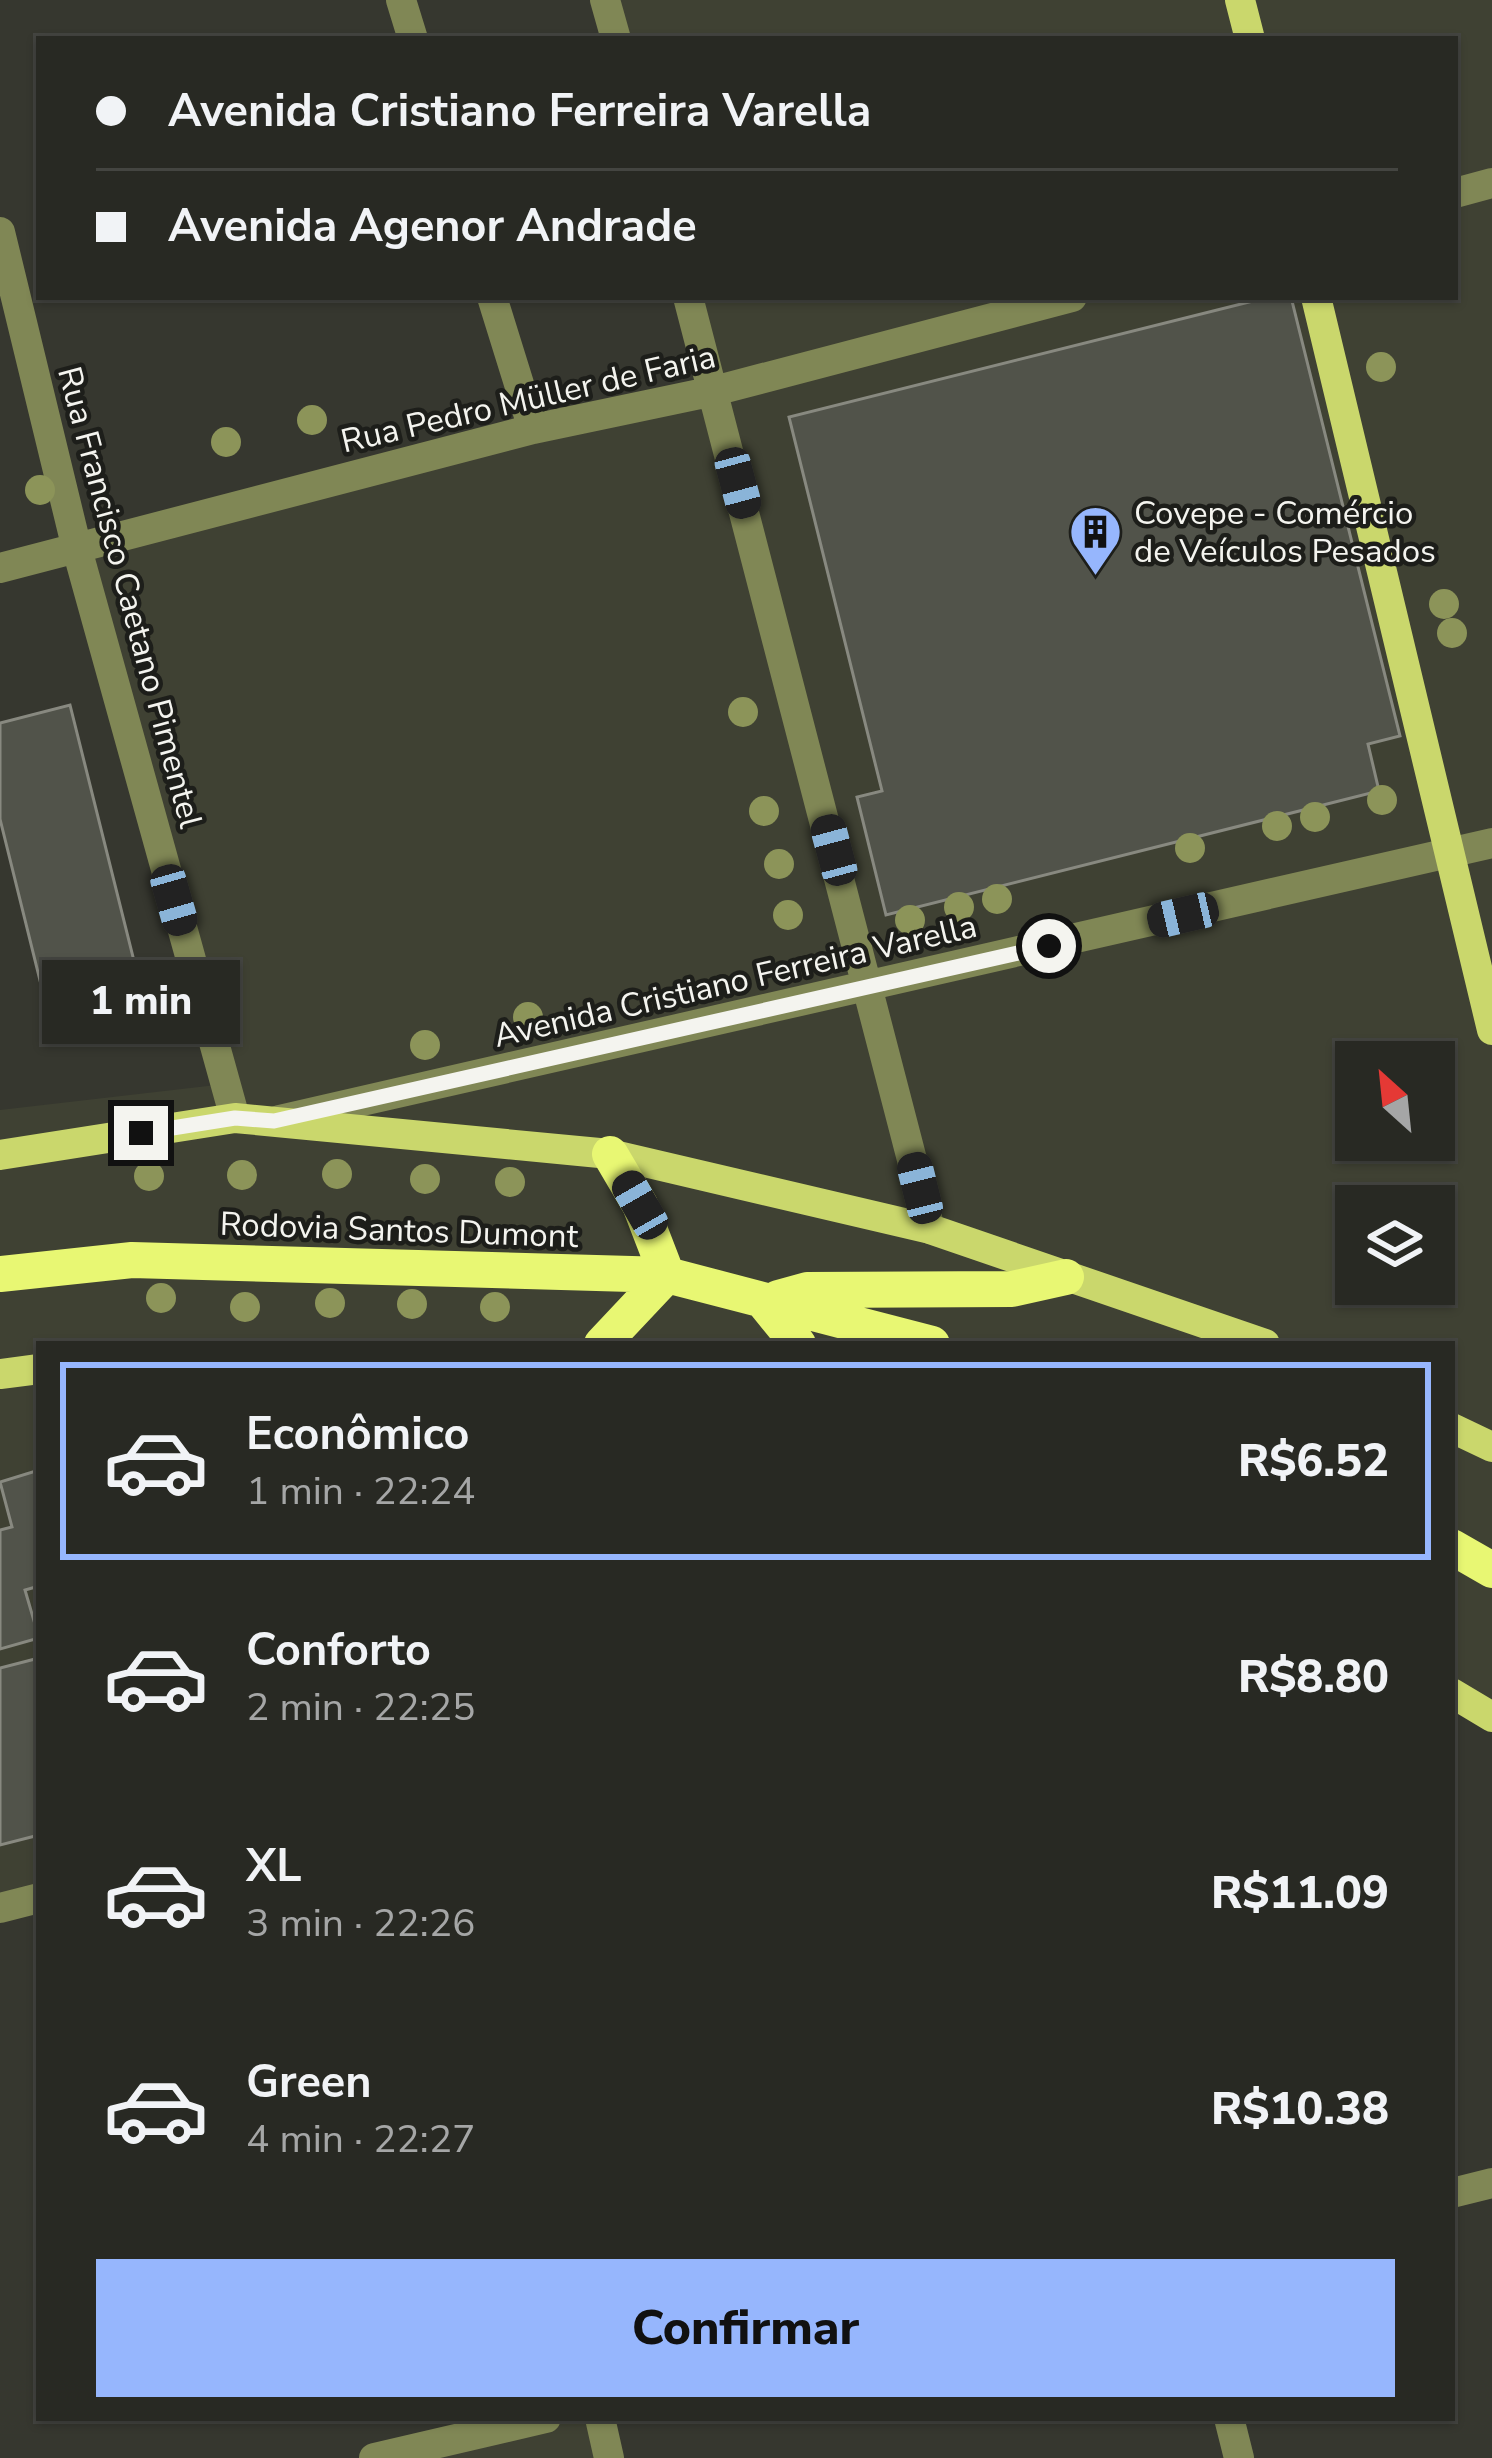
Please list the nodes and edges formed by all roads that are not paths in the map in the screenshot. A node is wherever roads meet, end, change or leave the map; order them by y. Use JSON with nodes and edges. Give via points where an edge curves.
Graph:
{"nodes":[{"id":1,"x":400,"y":0,"type":"edge"},
{"id":2,"x":605,"y":0,"type":"edge"},
{"id":3,"x":1240,"y":0,"type":"edge"},
{"id":4,"x":411,"y":36,"type":"edge"},
{"id":5,"x":615,"y":36,"type":"edge"},
{"id":6,"x":1249,"y":36,"type":"edge"},
{"id":7,"x":1492,"y":183,"type":"edge"},
{"id":8,"x":1458,"y":192,"type":"edge"},
{"id":9,"x":0,"y":232,"type":"edge"},
{"id":10,"x":493,"y":300,"type":"edge"},
{"id":11,"x":689,"y":300,"type":"edge"},
{"id":12,"x":1061,"y":300,"type":"edge"},
{"id":13,"x":1317,"y":300,"type":"edge"},
{"id":14,"x":714,"y":391,"type":"junction"},
{"id":15,"x":532,"y":430,"type":"junction"},
{"id":16,"x":77,"y":549,"type":"junction"},
{"id":17,"x":0,"y":568,"type":"edge"},
{"id":18,"x":1492,"y":843,"type":"edge"},
{"id":19,"x":1452,"y":853,"type":"junction"},
{"id":20,"x":870,"y":987,"type":"junction"},
{"id":21,"x":1492,"y":1030,"type":"edge"},
{"id":22,"x":235,"y":1118,"type":"junction"},
{"id":23,"x":274,"y":1121,"type":"junction"},
{"id":24,"x":610,"y":1154,"type":"junction"},
{"id":25,"x":0,"y":1155,"type":"edge"},
{"id":26,"x":930,"y":1228,"type":"junction"},
{"id":27,"x":0,"y":1274,"type":"edge"},
{"id":28,"x":667,"y":1275,"type":"junction"},
{"id":29,"x":1066,"y":1277,"type":"junction"},
{"id":30,"x":764,"y":1301,"type":"junction"},
{"id":31,"x":605,"y":1341,"type":"edge"},
{"id":32,"x":796,"y":1341,"type":"edge"},
{"id":33,"x":920,"y":1341,"type":"edge"},
{"id":34,"x":1256,"y":1341,"type":"edge"},
{"id":35,"x":36,"y":1369,"type":"edge"},
{"id":36,"x":0,"y":1374,"type":"edge"},
{"id":37,"x":1455,"y":1429,"type":"edge"},
{"id":38,"x":1492,"y":1447,"type":"edge"},
{"id":39,"x":1455,"y":1549,"type":"edge"},
{"id":40,"x":1492,"y":1570,"type":"edge"},
{"id":41,"x":1455,"y":1695,"type":"edge"},
{"id":42,"x":1492,"y":1718,"type":"edge"},
{"id":43,"x":36,"y":1899,"type":"edge"},
{"id":44,"x":0,"y":1908,"type":"edge"},
{"id":45,"x":1492,"y":2183,"type":"edge"},
{"id":46,"x":1455,"y":2192,"type":"edge"},
{"id":47,"x":533,"y":2421,"type":"edge"},
{"id":48,"x":601,"y":2421,"type":"edge"},
{"id":49,"x":1230,"y":2421,"type":"edge"},
{"id":50,"x":374,"y":2458,"type":"edge"},
{"id":51,"x":609,"y":2458,"type":"edge"},
{"id":52,"x":1239,"y":2458,"type":"edge"}],
"edges":[{"from":1,"to":4,"type":"street"},
{"from":2,"to":5,"type":"street"},
{"from":3,"to":6,"type":"main road"},
{"from":7,"to":8,"type":"street"},
{"from":9,"to":16,"type":"street","name":"Rua Francisco Caetano Pimentel"},
{"from":10,"to":15,"type":"street"},
{"from":11,"to":14,"type":"street"},
{"from":12,"to":14,"type":"street","name":"Rua Pedro Müller de Faria"},
{"from":13,"to":19,"type":"main road"},
{"from":14,"to":15,"type":"street","name":"Rua Pedro Müller de Faria"},
{"from":14,"to":20,"type":"street"},
{"from":15,"to":16,"type":"street","name":"Rua Pedro Müller de Faria"},
{"from":16,"to":17,"type":"street","name":"Rua Pedro Müller de Faria"},
{"from":16,"to":22,"type":"street","name":"Rua Francisco Caetano Pimentel"},
{"from":18,"to":19,"type":"street","name":"Avenida Cristiano Ferreira Varella"},
{"from":19,"to":20,"type":"street","name":"Avenida Cristiano Ferreira Varella"},
{"from":19,"to":21,"type":"main road"},
{"from":20,"to":23,"type":"street","name":"Avenida Cristiano Ferreira Varella"},
{"from":20,"to":26,"type":"street"},
{"from":22,"to":23,"type":"main road"},
{"from":22,"to":25,"type":"main road"},
{"from":23,"to":24,"type":"main road"},
{"from":24,"to":26,"type":"main road"},
{"from":24,"to":28,"type":"highway"},
{"from":26,"to":29,"type":"main road"},
{"from":27,"to":28,"type":"highway","name":"Rodovia Santos Dumont","via":[[132,1260]]},
{"from":28,"to":30,"type":"highway","name":"Rodovia Santos Dumont"},
{"from":28,"to":31,"type":"highway"},
{"from":29,"to":30,"type":"highway","via":[[1012,1289],[807,1290]]},
{"from":29,"to":34,"type":"main road"},
{"from":30,"to":32,"type":"highway"},
{"from":30,"to":33,"type":"highway","name":"Rodovia Santos Dumont"},
{"from":35,"to":36,"type":"main road"},
{"from":37,"to":38,"type":"main road"},
{"from":39,"to":40,"type":"highway"},
{"from":41,"to":42,"type":"main road"},
{"from":43,"to":44,"type":"street"},
{"from":45,"to":46,"type":"street"},
{"from":47,"to":50,"type":"street"},
{"from":48,"to":51,"type":"street"},
{"from":49,"to":52,"type":"street"}]}
